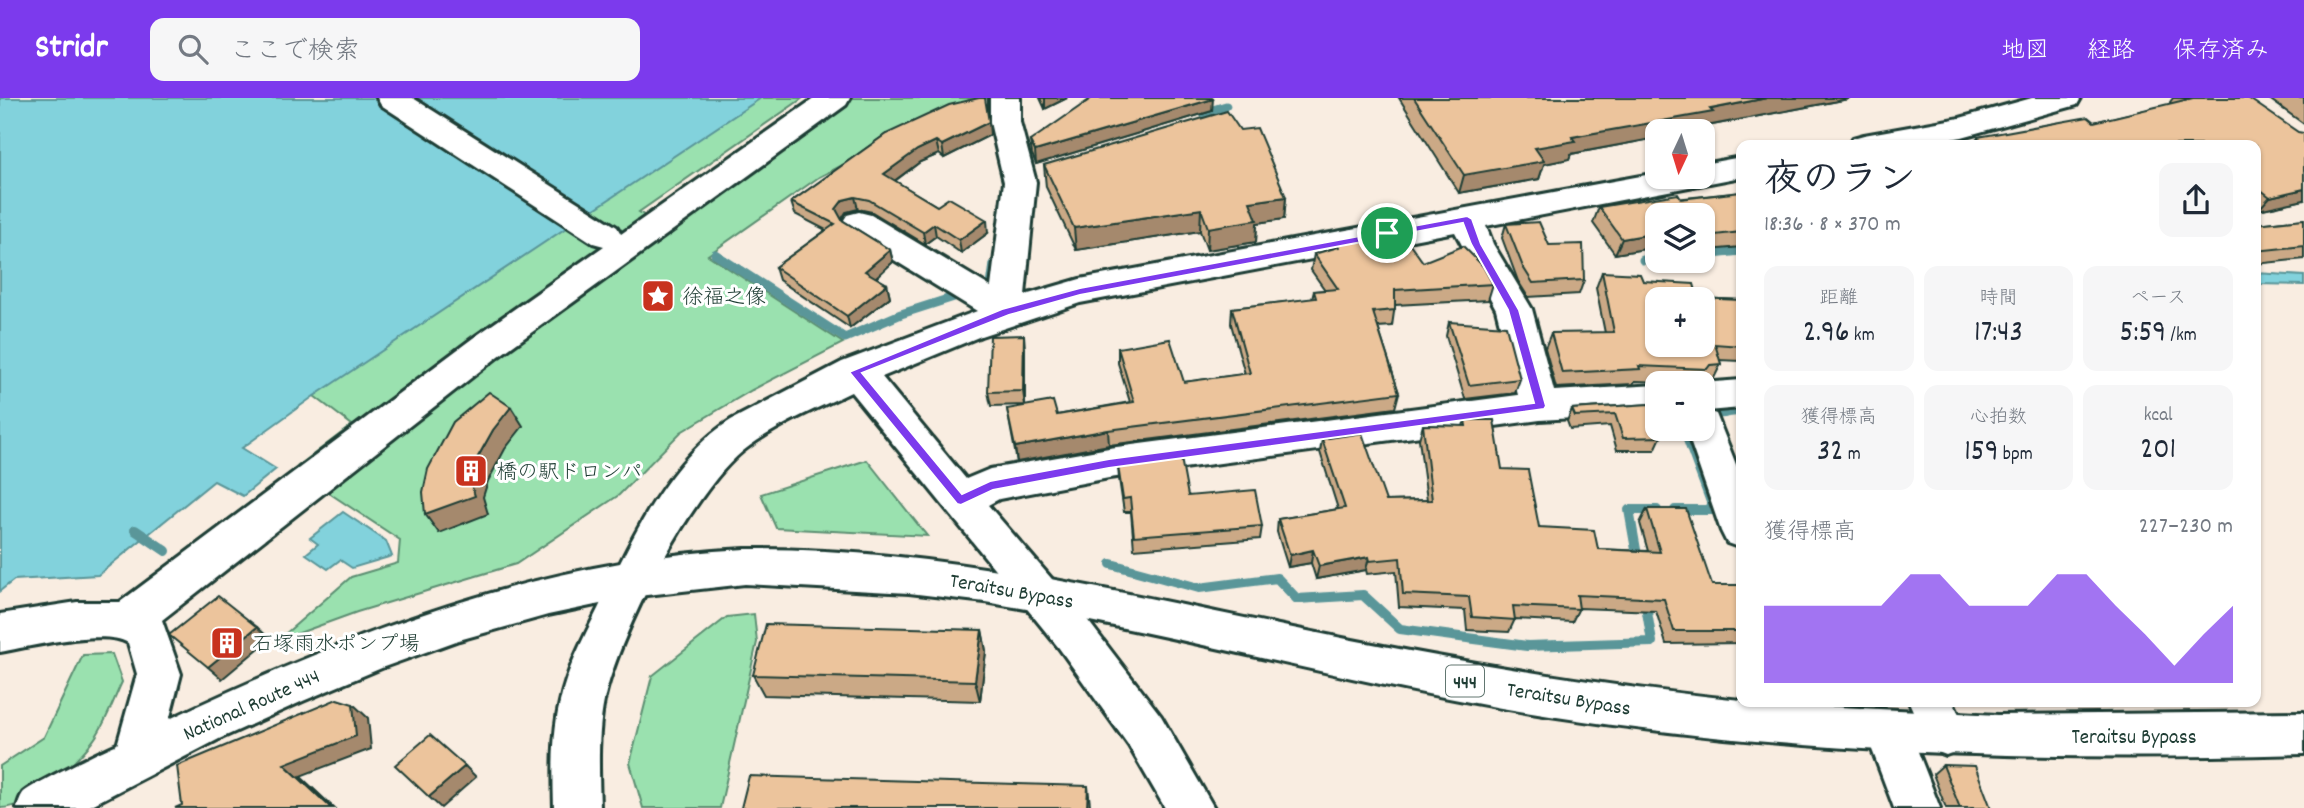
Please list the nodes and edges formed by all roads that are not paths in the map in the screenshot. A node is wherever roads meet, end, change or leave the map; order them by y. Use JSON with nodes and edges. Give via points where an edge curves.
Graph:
{"nodes":[{"id":1,"x":392,"y":98,"type":"edge"},
{"id":2,"x":835,"y":98,"type":"edge"},
{"id":3,"x":2066,"y":98,"type":"edge"},
{"id":4,"x":1012,"y":99,"type":"edge"},
{"id":5,"x":1969,"y":136,"type":"edge"},
{"id":6,"x":1922,"y":140,"type":"edge"},
{"id":7,"x":1736,"y":168,"type":"edge"},
{"id":8,"x":1715,"y":172,"type":"edge"},
{"id":9,"x":1645,"y":186,"type":"edge"},
{"id":10,"x":1467,"y":219,"type":"junction"},
{"id":11,"x":859,"y":223,"type":"dead end"},
{"id":12,"x":605,"y":235,"type":"dead end"},
{"id":13,"x":1006,"y":312,"type":"junction"},
{"id":14,"x":855,"y":372,"type":"junction"},
{"id":15,"x":1736,"y":397,"type":"edge"},
{"id":16,"x":1645,"y":400,"type":"edge"},
{"id":17,"x":1541,"y":406,"type":"junction"},
{"id":18,"x":1715,"y":409,"type":"edge"},
{"id":19,"x":1711,"y":441,"type":"edge"},
{"id":20,"x":961,"y":501,"type":"junction"},
{"id":21,"x":1736,"y":516,"type":"edge"},
{"id":22,"x":634,"y":578,"type":"junction"},
{"id":23,"x":1040,"y":593,"type":"junction"},
{"id":24,"x":128,"y":621,"type":"junction"},
{"id":25,"x":0,"y":633,"type":"edge"},
{"id":26,"x":1939,"y":718,"type":"edge"},
{"id":27,"x":1888,"y":732,"type":"junction"},
{"id":28,"x":2304,"y":733,"type":"edge"},
{"id":29,"x":137,"y":756,"type":"junction"},
{"id":30,"x":40,"y":808,"type":"edge"},
{"id":31,"x":577,"y":808,"type":"edge"},
{"id":32,"x":1191,"y":808,"type":"edge"},
{"id":33,"x":1917,"y":808,"type":"edge"}],
"edges":[{"from":1,"to":12,"type":"main road"},
{"from":2,"to":24,"type":"main road","via":[[486,347]]},
{"from":3,"to":5,"type":"main road"},
{"from":4,"to":13,"type":"main road","via":[[1005,122],[1033,178]]},
{"from":5,"to":6,"type":"main road"},
{"from":7,"to":8,"type":"main road"},
{"from":9,"to":10,"type":"main road"},
{"from":10,"to":13,"type":"main road","via":[[1080,291]]},
{"from":10,"to":17,"type":"main road","via":[[1514,310]]},
{"from":11,"to":13,"type":"main road"},
{"from":13,"to":14,"type":"main road"},
{"from":14,"to":20,"type":"main road"},
{"from":14,"to":22,"type":"main road","via":[[722,446],[674,504]]},
{"from":15,"to":18,"type":"main road"},
{"from":16,"to":17,"type":"main road"},
{"from":17,"to":20,"type":"main road","via":[[1109,463],[990,485]]},
{"from":19,"to":21,"type":"main road"},
{"from":20,"to":23,"type":"main road"},
{"from":22,"to":23,"type":"main road","name":"Teraitsu Bypass","number":"444","via":[[736,566],[806,568],[940,578]]},
{"from":22,"to":29,"type":"main road","name":"National Route 444","number":"444","via":[[523,604],[315,673]]},
{"from":22,"to":31,"type":"main road","via":[[595,659],[580,710]]},
{"from":23,"to":27,"type":"main road","name":"Teraitsu Bypass","number":"444","via":[[1444,678],[1636,709]]},
{"from":23,"to":32,"type":"main road","via":[[1145,731]]},
{"from":24,"to":25,"type":"main road","via":[[77,620]]},
{"from":24,"to":29,"type":"main road","via":[[146,632],[159,674]]},
{"from":26,"to":27,"type":"main road","name":"Teraitsu Bypass","number":"444"},
{"from":26,"to":28,"type":"main road","name":"Teraitsu Bypass","number":"444","via":[[2129,738]]},
{"from":27,"to":33,"type":"main road"},
{"from":29,"to":30,"type":"main road","name":"National Route 444","number":"444"}]}
